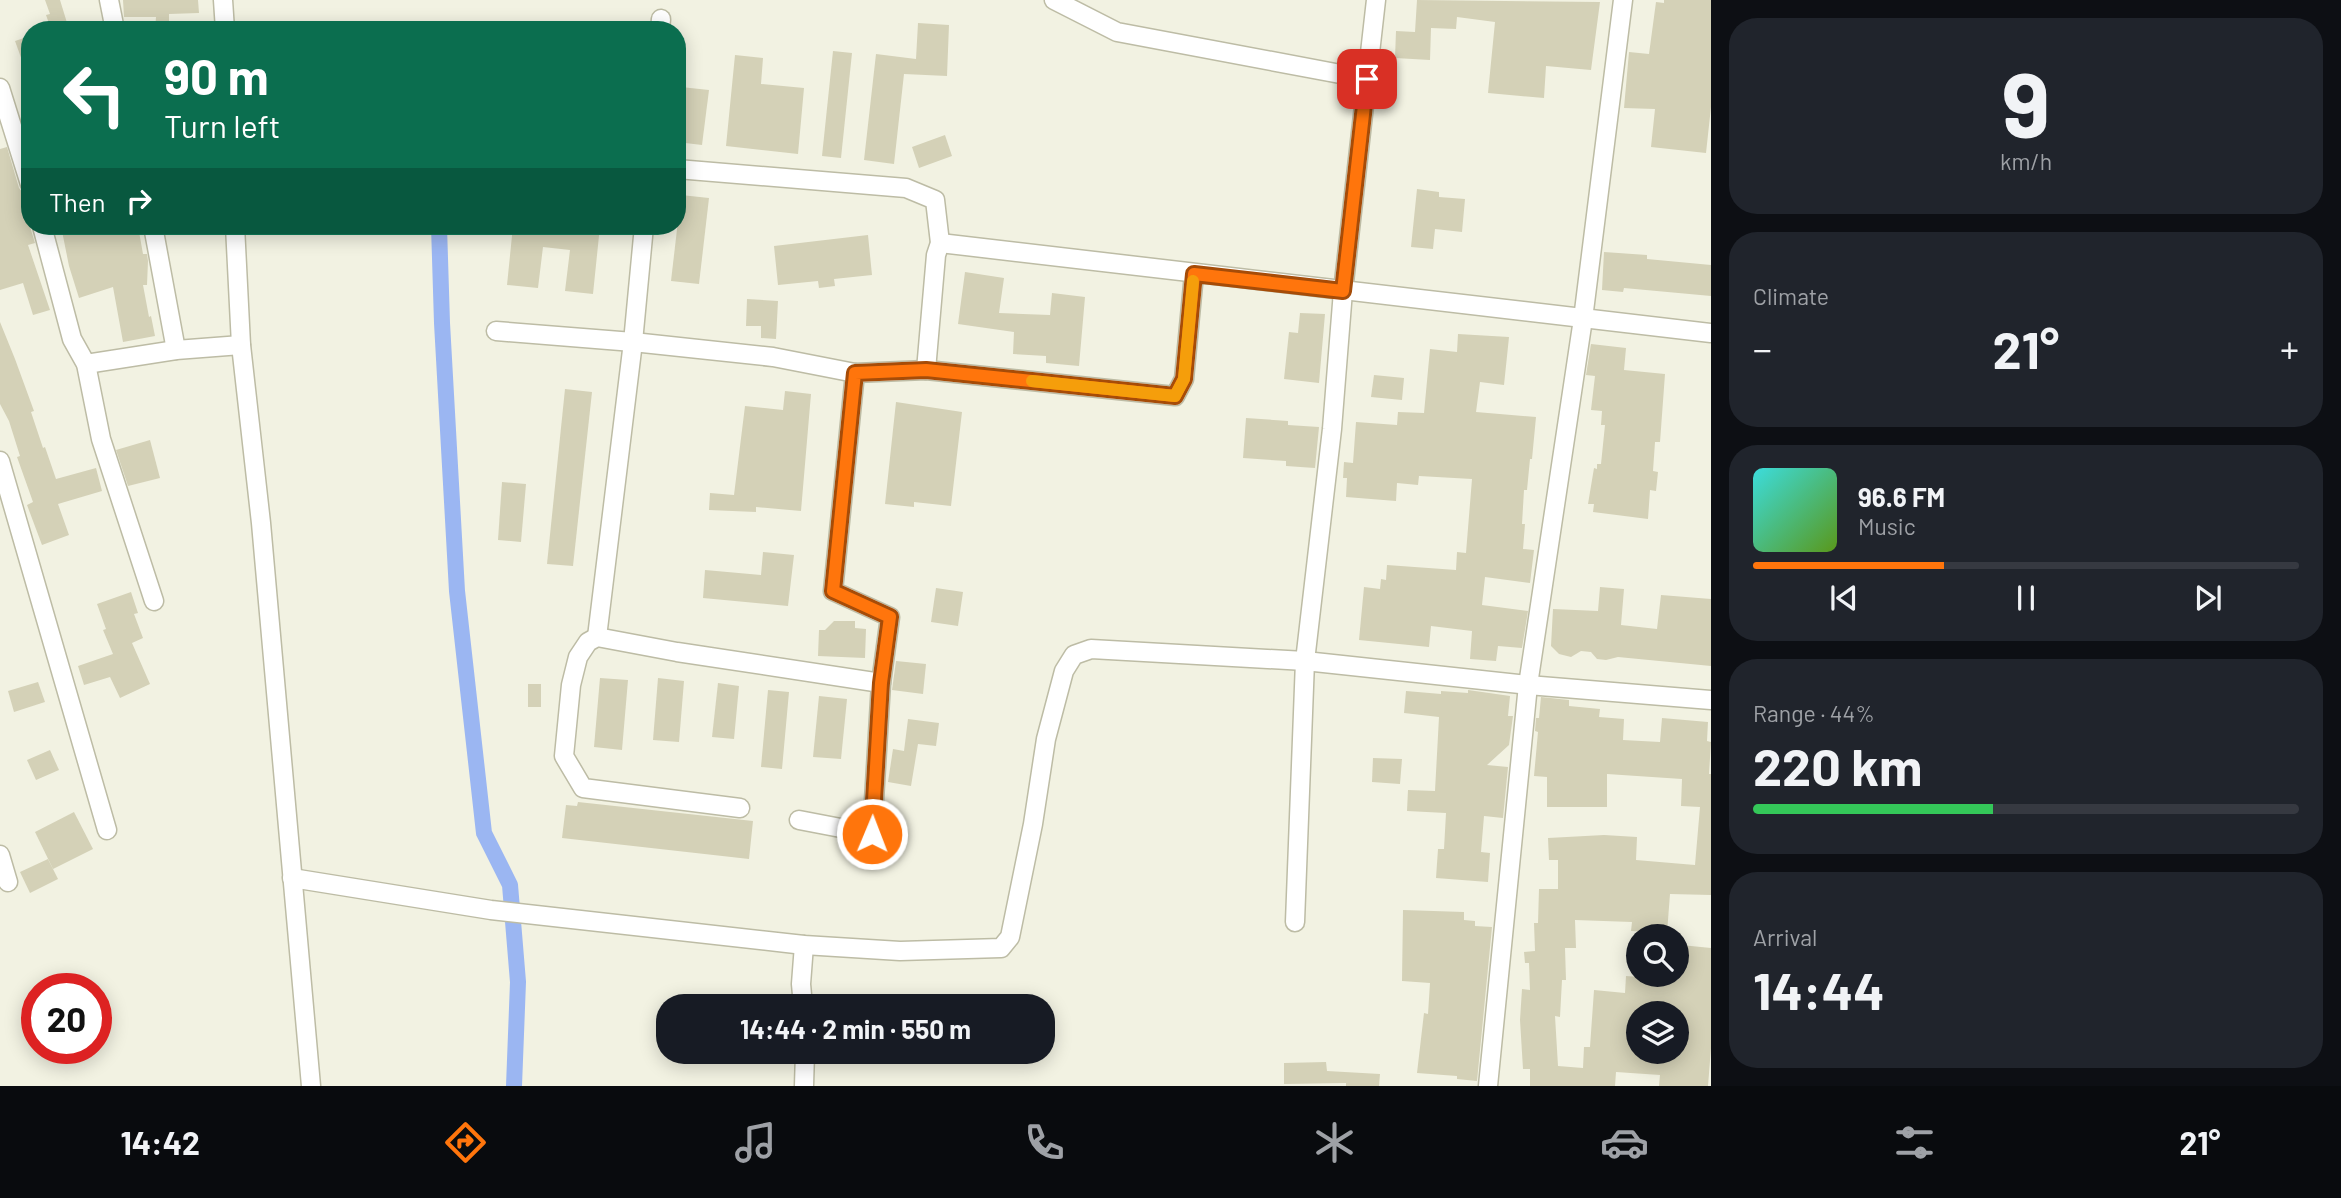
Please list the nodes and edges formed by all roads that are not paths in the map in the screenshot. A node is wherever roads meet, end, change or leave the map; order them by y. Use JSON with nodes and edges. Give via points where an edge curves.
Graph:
{"nodes":[{"id":1,"x":109,"y":0,"type":"edge"},
{"id":2,"x":223,"y":0,"type":"edge"},
{"id":3,"x":1054,"y":0,"type":"edge"},
{"id":4,"x":1376,"y":0,"type":"edge"},
{"id":5,"x":1623,"y":0,"type":"edge"},
{"id":6,"x":113,"y":21,"type":"edge"},
{"id":7,"x":224,"y":21,"type":"edge"},
{"id":8,"x":1367,"y":79,"type":"junction"},
{"id":9,"x":0,"y":88,"type":"edge"},
{"id":10,"x":21,"y":155,"type":"edge"},
{"id":11,"x":686,"y":170,"type":"edge"},
{"id":12,"x":44,"y":235,"type":"edge"},
{"id":13,"x":155,"y":235,"type":"edge"},
{"id":14,"x":236,"y":235,"type":"edge"},
{"id":15,"x":643,"y":235,"type":"edge"},
{"id":16,"x":940,"y":243,"type":"junction"},
{"id":17,"x":1194,"y":274,"type":"junction"},
{"id":18,"x":1343,"y":291,"type":"junction"},
{"id":19,"x":1583,"y":320,"type":"junction"},
{"id":20,"x":496,"y":331,"type":"dead end"},
{"id":21,"x":1711,"y":333,"type":"edge"},
{"id":22,"x":633,"y":342,"type":"junction"},
{"id":23,"x":242,"y":345,"type":"junction"},
{"id":24,"x":176,"y":350,"type":"junction"},
{"id":25,"x":86,"y":364,"type":"junction"},
{"id":26,"x":926,"y":370,"type":"junction"},
{"id":27,"x":855,"y":373,"type":"junction"},
{"id":28,"x":0,"y":460,"type":"edge"},
{"id":29,"x":154,"y":601,"type":"dead end"},
{"id":30,"x":597,"y":637,"type":"junction"},
{"id":31,"x":1305,"y":661,"type":"junction"},
{"id":32,"x":881,"y":683,"type":"junction"},
{"id":33,"x":1528,"y":685,"type":"junction"},
{"id":34,"x":1711,"y":700,"type":"edge"},
{"id":35,"x":740,"y":808,"type":"dead end"},
{"id":36,"x":799,"y":820,"type":"dead end"},
{"id":37,"x":107,"y":830,"type":"dead end"},
{"id":38,"x":0,"y":855,"type":"edge"},
{"id":39,"x":292,"y":878,"type":"junction"},
{"id":40,"x":8,"y":882,"type":"dead end"},
{"id":41,"x":1295,"y":922,"type":"dead end"},
{"id":42,"x":804,"y":945,"type":"junction"},
{"id":43,"x":802,"y":994,"type":"edge"},
{"id":44,"x":805,"y":1064,"type":"edge"},
{"id":45,"x":311,"y":1086,"type":"edge"},
{"id":46,"x":804,"y":1086,"type":"edge"},
{"id":47,"x":1488,"y":1086,"type":"edge"}],
"edges":[{"from":1,"to":6,"type":"street"},
{"from":2,"to":7,"type":"street"},
{"from":3,"to":8,"type":"street","via":[[1117,32]]},
{"from":4,"to":8,"type":"street"},
{"from":5,"to":19,"type":"street"},
{"from":8,"to":18,"type":"street"},
{"from":9,"to":10,"type":"street"},
{"from":11,"to":16,"type":"street","via":[[906,188],[935,200]]},
{"from":12,"to":25,"type":"street","via":[[72,339]]},
{"from":13,"to":24,"type":"street"},
{"from":14,"to":23,"type":"street"},
{"from":15,"to":22,"type":"street"},
{"from":16,"to":17,"type":"street"},
{"from":16,"to":26,"type":"street"},
{"from":17,"to":18,"type":"street"},
{"from":17,"to":26,"type":"street","via":[[1184,379],[1175,396]]},
{"from":18,"to":19,"type":"street"},
{"from":18,"to":31,"type":"street"},
{"from":19,"to":21,"type":"street"},
{"from":19,"to":33,"type":"street"},
{"from":20,"to":22,"type":"street"},
{"from":22,"to":27,"type":"street","via":[[773,357]]},
{"from":22,"to":30,"type":"street"},
{"from":23,"to":24,"type":"street"},
{"from":23,"to":39,"type":"street"},
{"from":24,"to":25,"type":"street"},
{"from":25,"to":29,"type":"street","via":[[102,439]]},
{"from":26,"to":27,"type":"street"},
{"from":27,"to":32,"type":"street","via":[[833,591],[890,617]]},
{"from":28,"to":37,"type":"street"},
{"from":30,"to":32,"type":"street"},
{"from":30,"to":35,"type":"street","via":[[578,657],[564,756],[583,788]]},
{"from":31,"to":33,"type":"street"},
{"from":31,"to":41,"type":"street"},
{"from":31,"to":42,"type":"street","via":[[1091,649],[1074,656],[1064,671],[1046,739],[1010,937],[1001,948],[900,951]]},
{"from":32,"to":36,"type":"street","via":[[872,834]]},
{"from":33,"to":34,"type":"street"},
{"from":33,"to":47,"type":"street"},
{"from":38,"to":40,"type":"street"},
{"from":39,"to":42,"type":"street","via":[[526,915]]},
{"from":39,"to":45,"type":"street"},
{"from":42,"to":43,"type":"street"},
{"from":44,"to":46,"type":"street"}]}
